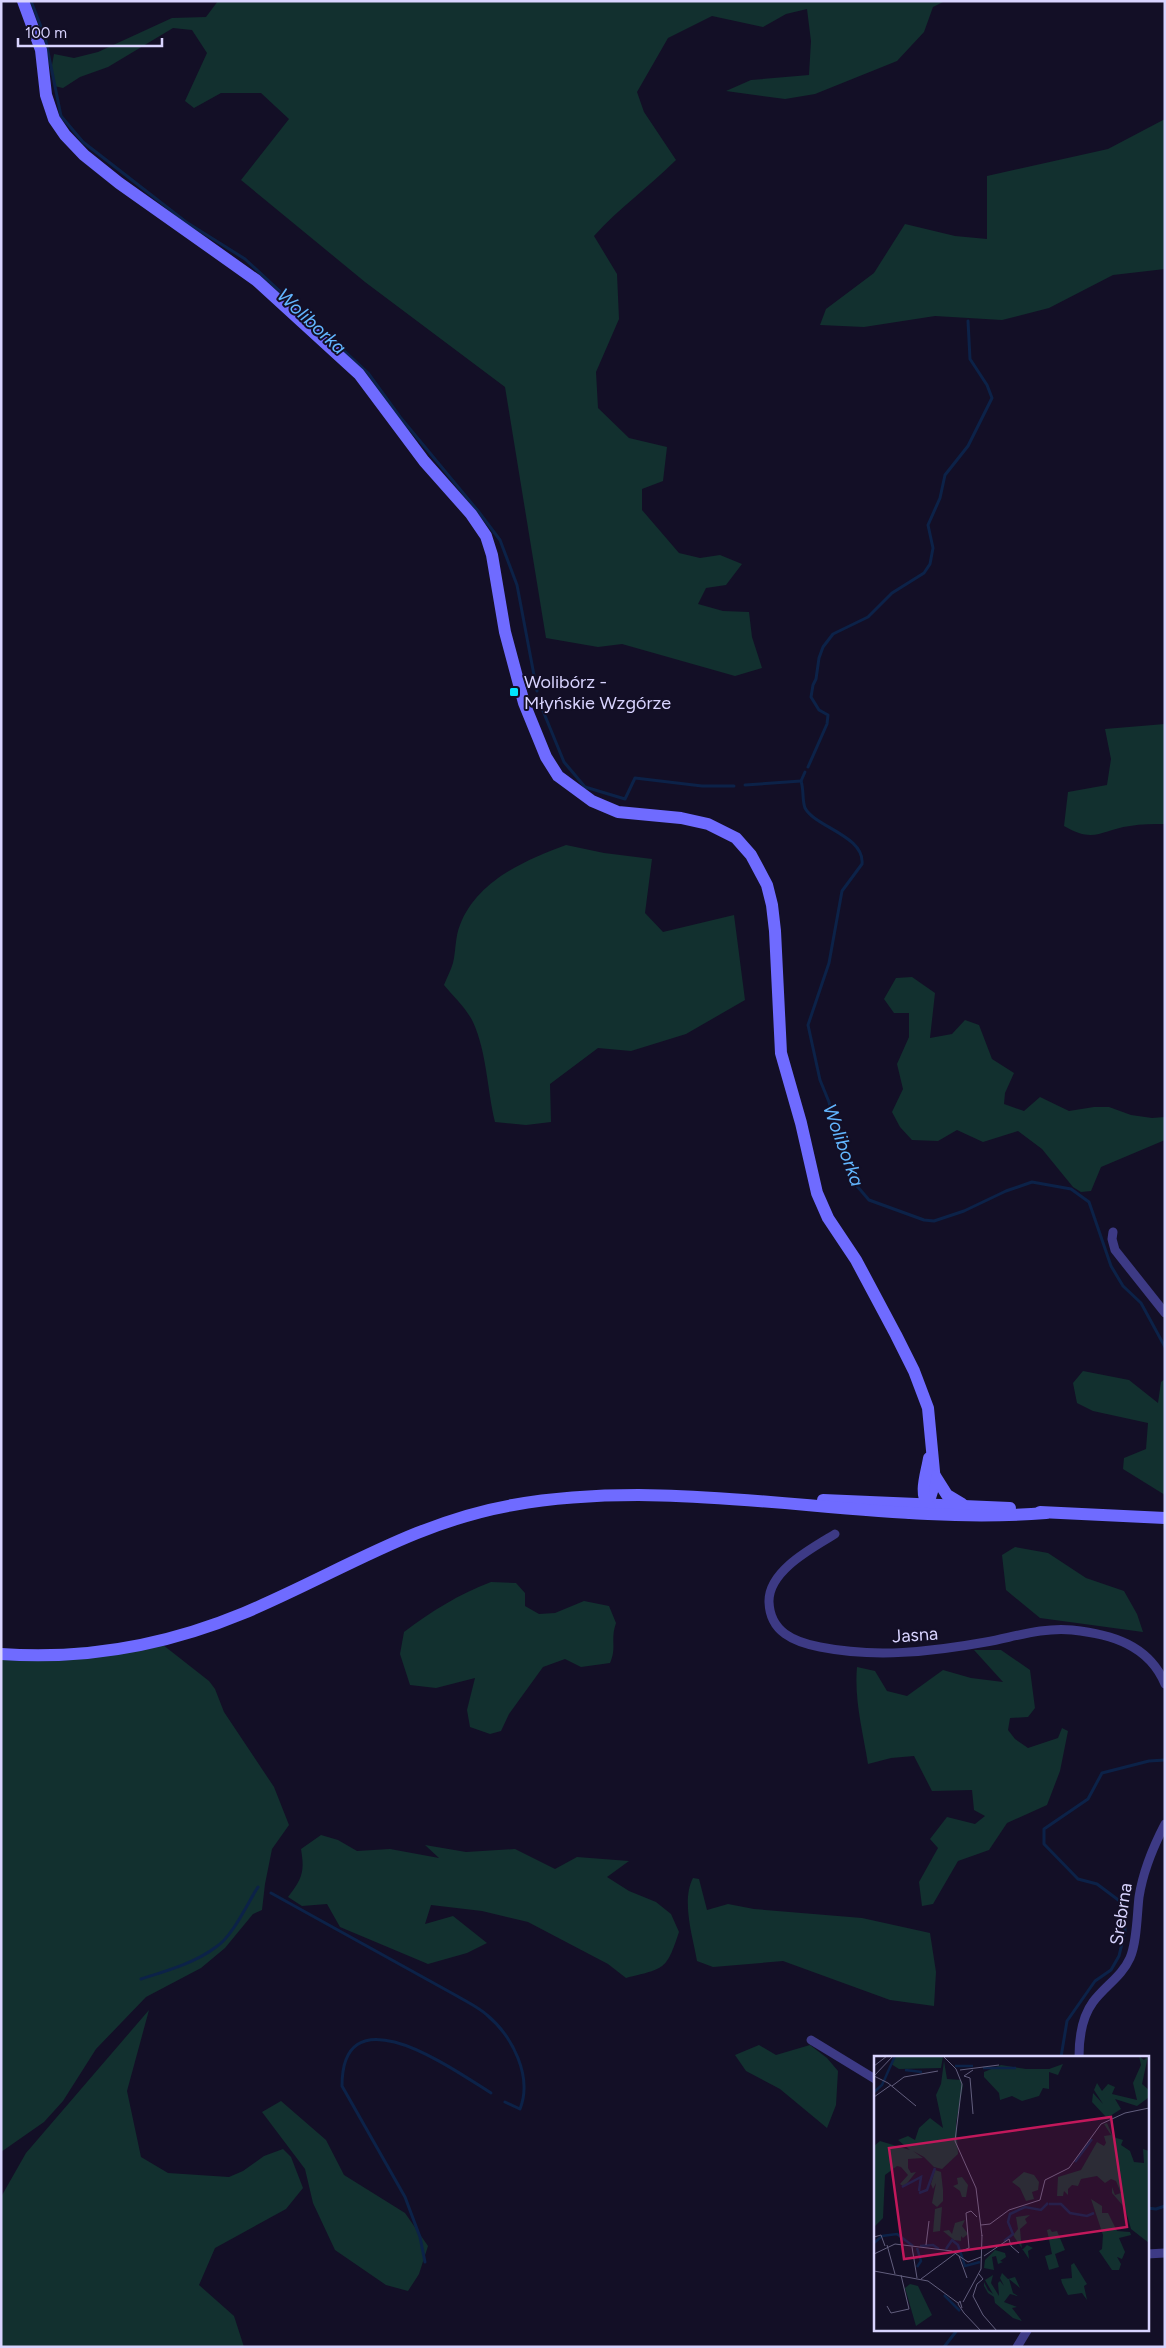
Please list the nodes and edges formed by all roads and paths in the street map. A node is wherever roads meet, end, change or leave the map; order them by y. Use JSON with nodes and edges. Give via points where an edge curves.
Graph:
{"nodes":[{"id":1,"x":23,"y":1,"type":"edge"},
{"id":2,"x":1113,"y":1232,"type":"dead end"},
{"id":3,"x":1165,"y":1313,"type":"edge"},
{"id":4,"x":932,"y":1441,"type":"junction"},
{"id":5,"x":935,"y":1476,"type":"junction"},
{"id":6,"x":923,"y":1489,"type":"junction"},
{"id":7,"x":926,"y":1504,"type":"junction"},
{"id":8,"x":964,"y":1505,"type":"junction"},
{"id":9,"x":911,"y":1508,"type":"junction"},
{"id":10,"x":1046,"y":1513,"type":"junction"},
{"id":11,"x":942,"y":1514,"type":"junction"},
{"id":12,"x":1165,"y":1518,"type":"edge"},
{"id":13,"x":835,"y":1534,"type":"dead end"},
{"id":14,"x":1,"y":1654,"type":"edge"},
{"id":15,"x":1165,"y":1684,"type":"edge"},
{"id":16,"x":1165,"y":1824,"type":"edge"},
{"id":17,"x":811,"y":2040,"type":"dead end"},
{"id":18,"x":1079,"y":2056,"type":"edge"},
{"id":19,"x":874,"y":2078,"type":"edge"},
{"id":20,"x":1165,"y":2253,"type":"edge"},
{"id":21,"x":1148,"y":2254,"type":"edge"},
{"id":22,"x":1027,"y":2330,"type":"edge"},
{"id":23,"x":1017,"y":2347,"type":"edge"}],
"edges":[{"from":1,"to":4,"type":"main road","via":[[41,50],[46,95],[54,120],[65,135],[119,183],[256,280],[359,374],[424,461],[471,514],[486,536],[492,554],[505,632],[524,703],[546,757],[558,776],[592,801],[618,812],[708,824],[736,838],[751,855],[767,885],[772,906],[780,1053],[801,1122],[817,1193],[914,1371],[928,1408]]},
{"from":2,"to":3,"type":"street","via":[[1115,1250]]},
{"from":4,"to":5,"type":"main road"},
{"from":4,"to":6,"type":"main road"},
{"from":5,"to":7,"type":"main road","via":[[932,1495]]},
{"from":5,"to":8,"type":"main road","via":[[947,1495]]},
{"from":6,"to":7,"type":"main road"},
{"from":6,"to":9,"type":"main road"},
{"from":7,"to":8,"type":"main road"},
{"from":7,"to":9,"type":"main road"},
{"from":7,"to":11,"type":"main road"},
{"from":8,"to":10,"type":"main road"},
{"from":9,"to":11,"type":"main road"},
{"from":9,"to":14,"type":"main road","via":[[828,1500],[770,1502],[659,1496],[610,1496],[513,1505],[477,1512],[405,1538],[244,1613],[198,1630],[91,1653]]},
{"from":10,"to":11,"type":"main road","via":[[1013,1516]]},
{"from":10,"to":12,"type":"main road"},
{"from":13,"to":15,"type":"street","name":"Jasna","via":[[790,1563],[773,1586],[769,1599],[770,1615],[775,1626],[788,1638],[838,1651],[893,1653],[947,1649],[1040,1631],[1070,1630],[1102,1634],[1131,1644],[1148,1656]]},
{"from":16,"to":18,"type":"street","name":"Srebrna","via":[[1146,1868],[1131,1957],[1086,2013]]},
{"from":17,"to":19,"type":"street"},
{"from":20,"to":21,"type":"street"},
{"from":22,"to":23,"type":"street"}]}
